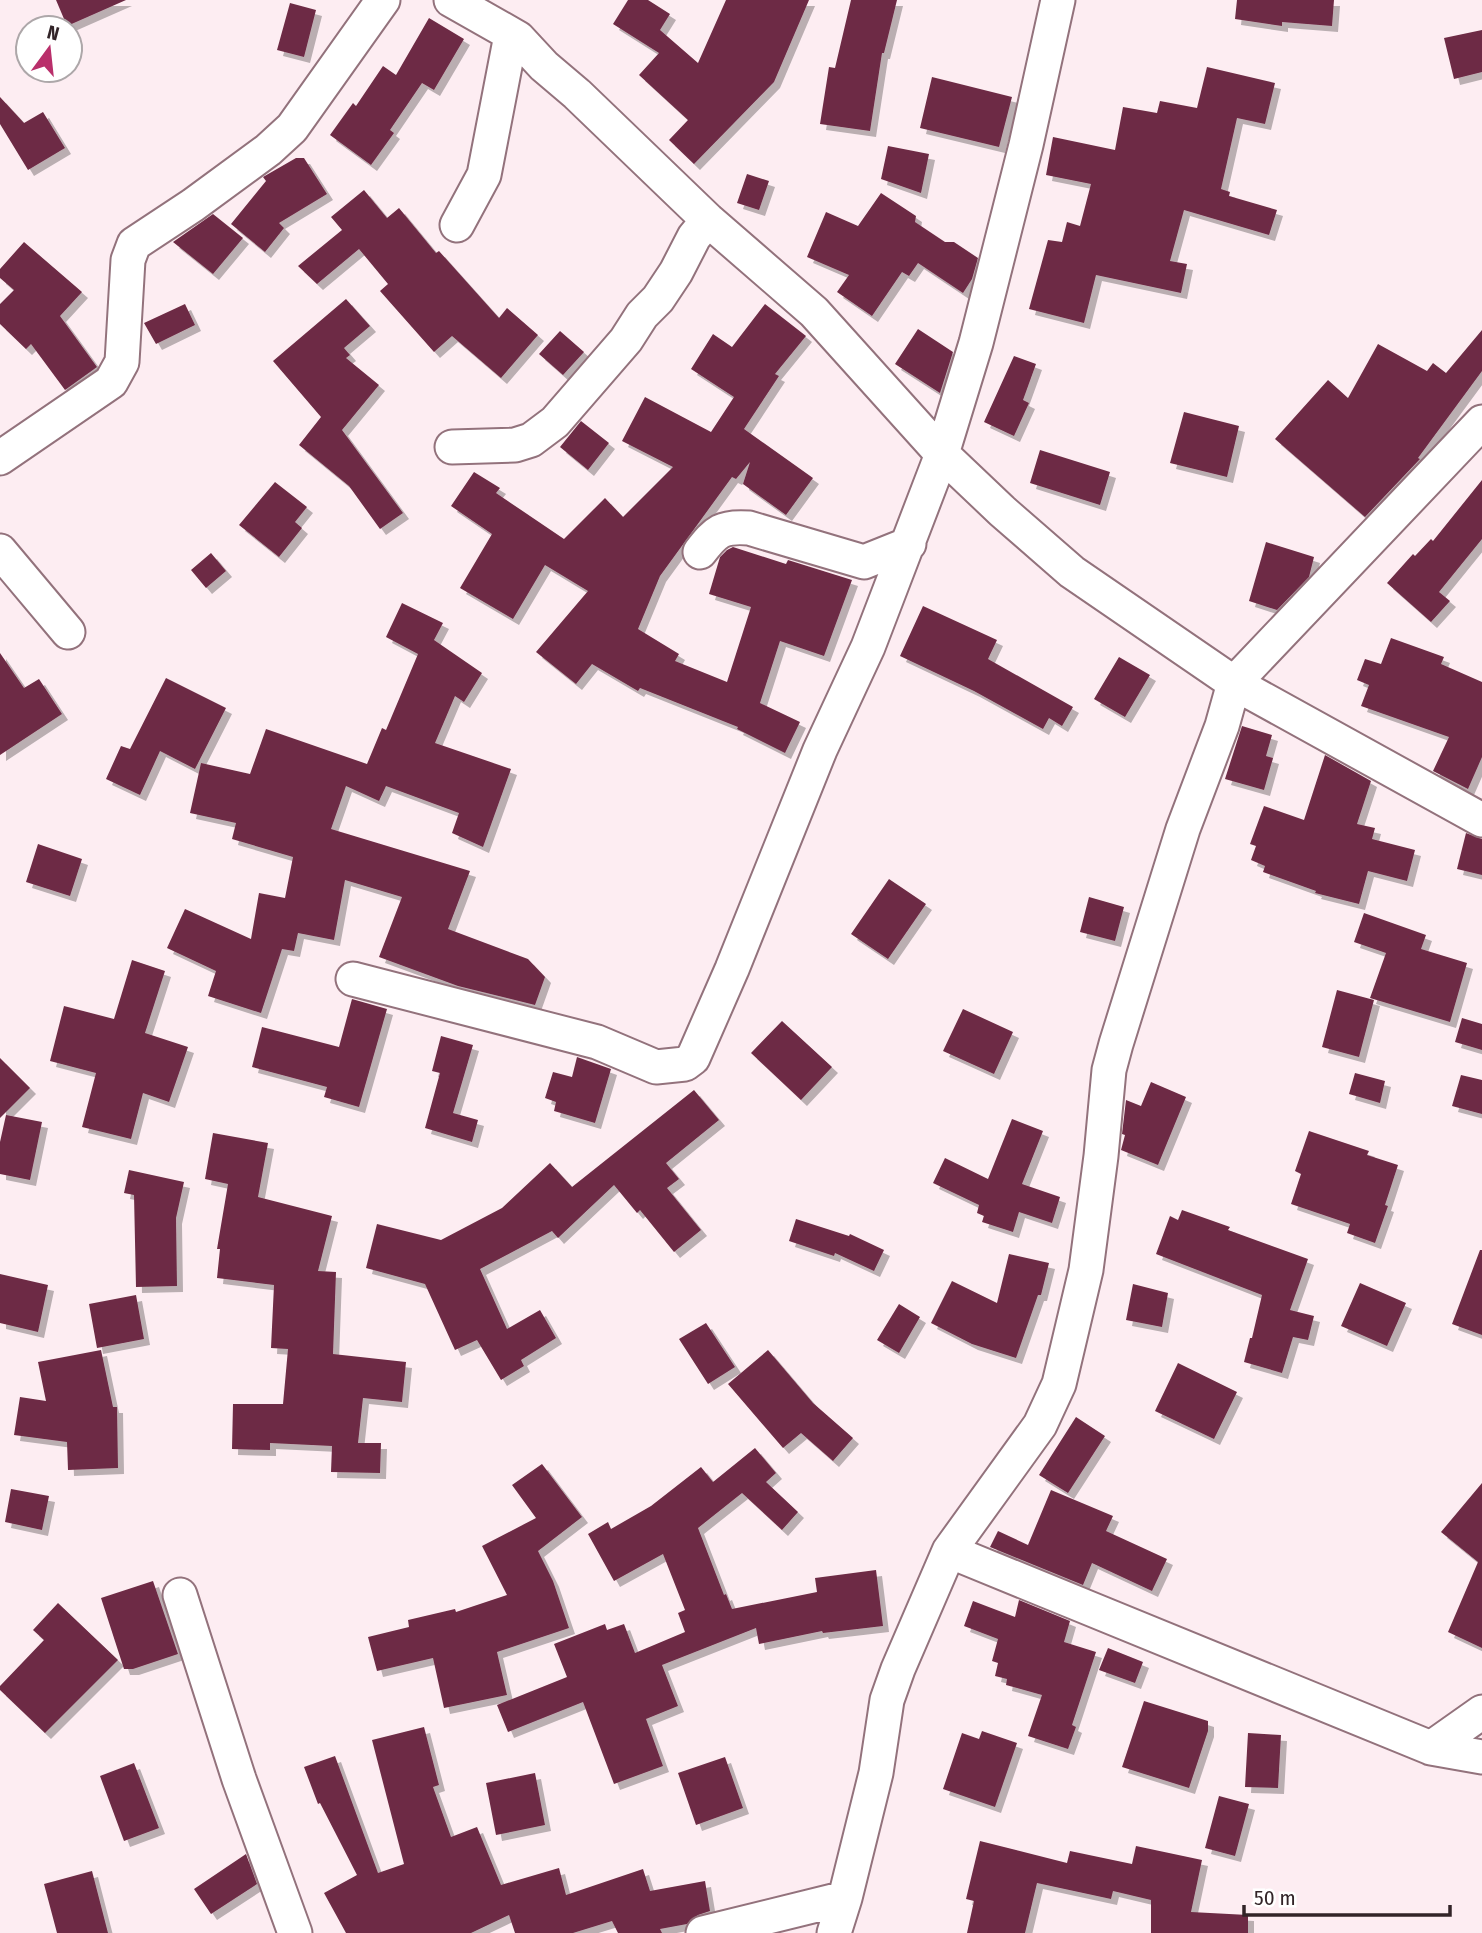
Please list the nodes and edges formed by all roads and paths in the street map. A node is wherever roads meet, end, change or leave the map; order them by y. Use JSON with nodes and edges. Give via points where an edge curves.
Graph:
{"nodes":[{"id":1,"x":383,"y":0,"type":"edge"},
{"id":2,"x":451,"y":0,"type":"edge"},
{"id":3,"x":1058,"y":0,"type":"edge"},
{"id":4,"x":511,"y":35,"type":"junction"},
{"id":5,"x":708,"y":220,"type":"junction"},
{"id":6,"x":457,"y":225,"type":"dead end"},
{"id":7,"x":1482,"y":422,"type":"edge"},
{"id":8,"x":452,"y":447,"type":"dead end"},
{"id":9,"x":942,"y":454,"type":"junction"},
{"id":10,"x":0,"y":458,"type":"edge"},
{"id":11,"x":909,"y":544,"type":"junction"},
{"id":12,"x":0,"y":551,"type":"edge"},
{"id":13,"x":699,"y":552,"type":"dead end"},
{"id":14,"x":68,"y":632,"type":"dead end"},
{"id":15,"x":1234,"y":683,"type":"junction"},
{"id":16,"x":1482,"y":820,"type":"edge"},
{"id":17,"x":353,"y":979,"type":"dead end"},
{"id":18,"x":949,"y":1551,"type":"junction"},
{"id":19,"x":180,"y":1595,"type":"dead end"},
{"id":20,"x":1482,"y":1712,"type":"edge"},
{"id":21,"x":1430,"y":1748,"type":"junction"},
{"id":22,"x":1482,"y":1757,"type":"edge"},
{"id":23,"x":845,"y":1898,"type":"junction"},
{"id":24,"x":295,"y":1933,"type":"edge"},
{"id":25,"x":703,"y":1933,"type":"edge"},
{"id":26,"x":834,"y":1933,"type":"edge"}],
"edges":[{"from":1,"to":10,"type":"street","via":[[292,128],[204,197],[134,244],[128,260],[122,362],[111,382]]},
{"from":2,"to":4,"type":"street"},
{"from":3,"to":9,"type":"street","via":[[976,343]]},
{"from":4,"to":5,"type":"street"},
{"from":4,"to":6,"type":"street","via":[[484,175]]},
{"from":5,"to":8,"type":"street","via":[[658,299],[555,422],[531,440],[515,445]]},
{"from":5,"to":9,"type":"street","via":[[814,312]]},
{"from":7,"to":15,"type":"street"},
{"from":9,"to":11,"type":"street"},
{"from":9,"to":15,"type":"street","via":[[1072,572]]},
{"from":11,"to":13,"type":"street","via":[[864,562],[736,527],[719,530]]},
{"from":11,"to":17,"type":"street","via":[[693,1058],[685,1064],[656,1067],[597,1042]]},
{"from":12,"to":14,"type":"street"},
{"from":15,"to":16,"type":"street"},
{"from":15,"to":18,"type":"street","via":[[1112,1057],[1086,1270],[1059,1384],[1040,1425]]},
{"from":18,"to":21,"type":"street"},
{"from":18,"to":23,"type":"street","via":[[887,1700],[876,1773]]},
{"from":19,"to":24,"type":"street"},
{"from":20,"to":21,"type":"street"},
{"from":21,"to":22,"type":"street"},
{"from":23,"to":25,"type":"street"},
{"from":23,"to":26,"type":"street"}]}
